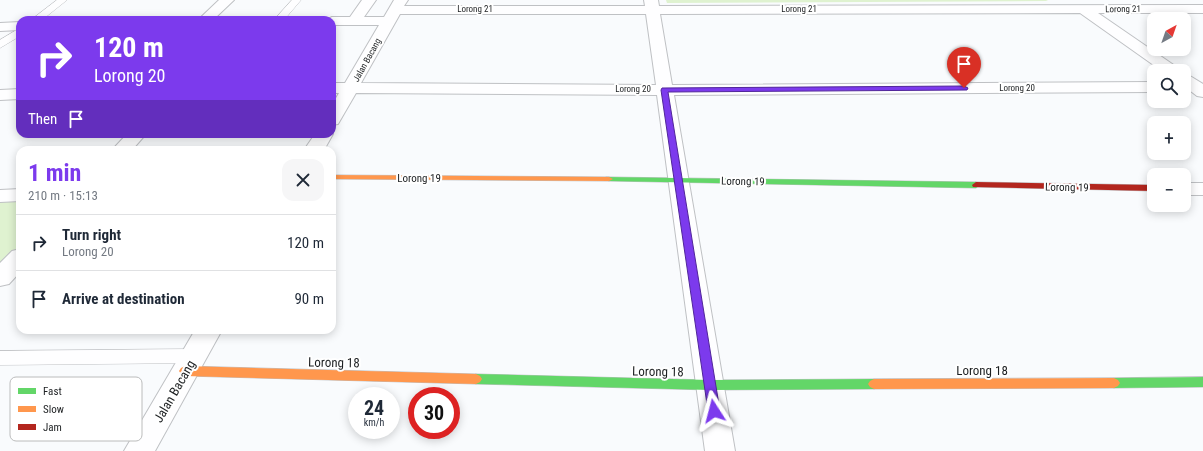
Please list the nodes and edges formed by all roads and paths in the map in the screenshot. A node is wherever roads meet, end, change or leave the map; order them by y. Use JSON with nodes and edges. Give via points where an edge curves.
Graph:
{"nodes":[{"id":1,"x":63,"y":0,"type":"edge"},
{"id":2,"x":227,"y":0,"type":"edge"},
{"id":3,"x":297,"y":0,"type":"edge"},
{"id":4,"x":369,"y":0,"type":"edge"},
{"id":5,"x":1071,"y":0,"type":"edge"},
{"id":6,"x":652,"y":4,"type":"edge"},
{"id":7,"x":1203,"y":9,"type":"edge"},
{"id":8,"x":395,"y":10,"type":"edge"},
{"id":9,"x":1085,"y":10,"type":"junction"},
{"id":10,"x":41,"y":16,"type":"edge"},
{"id":11,"x":209,"y":16,"type":"edge"},
{"id":12,"x":283,"y":16,"type":"edge"},
{"id":13,"x":336,"y":21,"type":"edge"},
{"id":14,"x":354,"y":21,"type":"junction"},
{"id":15,"x":0,"y":26,"type":"edge"},
{"id":16,"x":16,"y":26,"type":"edge"},
{"id":17,"x":16,"y":34,"type":"edge"},
{"id":18,"x":0,"y":45,"type":"edge"},
{"id":19,"x":1162,"y":64,"type":"edge"},
{"id":20,"x":1147,"y":87,"type":"edge"},
{"id":21,"x":336,"y":88,"type":"edge"},
{"id":22,"x":352,"y":88,"type":"junction"},
{"id":23,"x":665,"y":90,"type":"junction"},
{"id":24,"x":16,"y":94,"type":"edge"},
{"id":25,"x":0,"y":95,"type":"edge"},
{"id":26,"x":336,"y":114,"type":"edge"},
{"id":27,"x":133,"y":138,"type":"edge"},
{"id":28,"x":126,"y":146,"type":"edge"},
{"id":29,"x":336,"y":177,"type":"edge"},
{"id":30,"x":678,"y":180,"type":"junction"},
{"id":31,"x":1147,"y":188,"type":"edge"},
{"id":32,"x":1191,"y":189,"type":"edge"},
{"id":33,"x":1203,"y":189,"type":"edge"},
{"id":34,"x":16,"y":195,"type":"edge"},
{"id":35,"x":0,"y":196,"type":"edge"},
{"id":36,"x":16,"y":261,"type":"edge"},
{"id":37,"x":0,"y":278,"type":"edge"},
{"id":38,"x":207,"y":334,"type":"edge"},
{"id":39,"x":0,"y":358,"type":"edge"},
{"id":40,"x":189,"y":364,"type":"junction"},
{"id":41,"x":1203,"y":382,"type":"edge"},
{"id":42,"x":710,"y":385,"type":"junction"},
{"id":43,"x":139,"y":451,"type":"edge"},
{"id":44,"x":720,"y":451,"type":"edge"}],
"edges":[{"from":1,"to":10,"type":"lane"},
{"from":2,"to":11,"type":"street"},
{"from":3,"to":12,"type":"lane"},
{"from":4,"to":14,"type":"street"},
{"from":5,"to":9,"type":"street"},
{"from":6,"to":8,"type":"street","name":"Lorong 21"},
{"from":6,"to":9,"type":"street","name":"Lorong 21"},
{"from":6,"to":23,"type":"street"},
{"from":7,"to":9,"type":"street","name":"Lorong 21"},
{"from":8,"to":14,"type":"street","name":"Lorong 21"},
{"from":8,"to":22,"type":"street","name":"Jalan Bacang"},
{"from":9,"to":19,"type":"street"},
{"from":13,"to":14,"type":"street","name":"Lorong 21"},
{"from":15,"to":16,"type":"street"},
{"from":17,"to":18,"type":"lane"},
{"from":20,"to":23,"type":"street","name":"Lorong 20"},
{"from":21,"to":22,"type":"street","name":"Lorong 20"},
{"from":22,"to":23,"type":"street","name":"Lorong 20"},
{"from":22,"to":26,"type":"street","name":"Jalan Bacang"},
{"from":23,"to":30,"type":"street"},
{"from":24,"to":25,"type":"street"},
{"from":27,"to":28,"type":"street"},
{"from":29,"to":30,"type":"street","name":"Lorong 19"},
{"from":30,"to":31,"type":"street","name":"Lorong 19"},
{"from":30,"to":42,"type":"street"},
{"from":32,"to":33,"type":"street"},
{"from":34,"to":35,"type":"street"},
{"from":36,"to":37,"type":"street"},
{"from":38,"to":40,"type":"street","name":"Jalan Bacang"},
{"from":39,"to":40,"type":"lane"},
{"from":40,"to":42,"type":"street","name":"Lorong 18"},
{"from":40,"to":43,"type":"street","name":"Jalan Bacang"},
{"from":41,"to":42,"type":"street","name":"Lorong 18"},
{"from":42,"to":44,"type":"street"}]}
